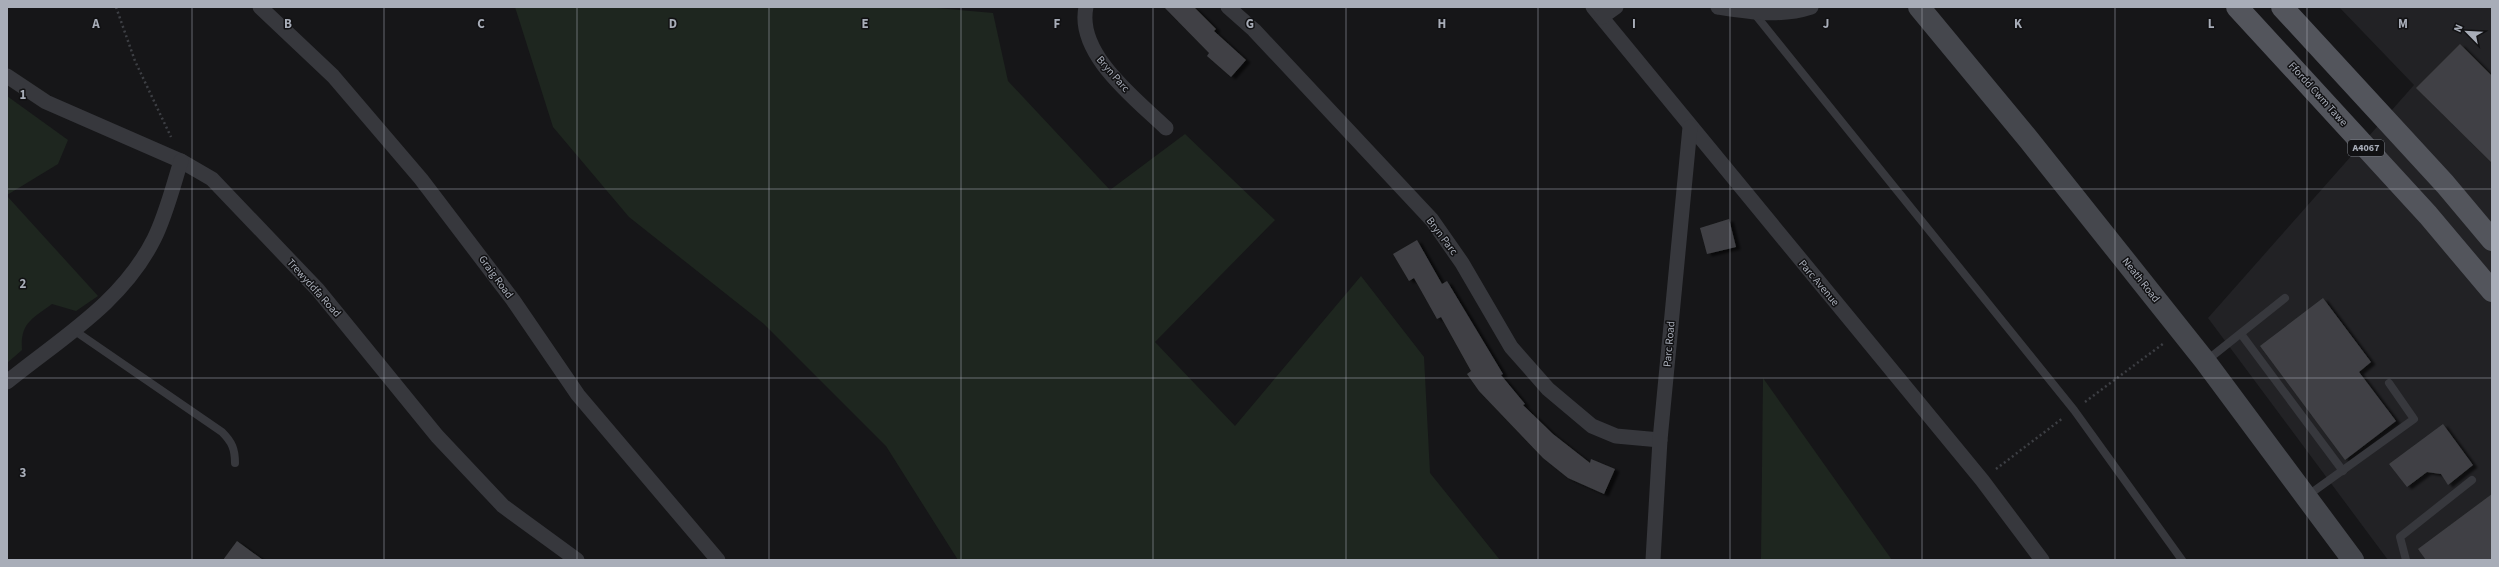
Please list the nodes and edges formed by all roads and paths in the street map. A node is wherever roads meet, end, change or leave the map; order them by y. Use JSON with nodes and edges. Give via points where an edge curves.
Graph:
{"nodes":[{"id":1,"x":116,"y":7,"type":"edge"},
{"id":2,"x":260,"y":7,"type":"edge"},
{"id":3,"x":1086,"y":7,"type":"edge"},
{"id":4,"x":1228,"y":7,"type":"edge"},
{"id":5,"x":1616,"y":7,"type":"edge"},
{"id":6,"x":1718,"y":7,"type":"edge"},
{"id":7,"x":1811,"y":7,"type":"edge"},
{"id":8,"x":1918,"y":7,"type":"edge"},
{"id":9,"x":2237,"y":7,"type":"edge"},
{"id":10,"x":2282,"y":7,"type":"edge"},
{"id":11,"x":1598,"y":12,"type":"edge"},
{"id":12,"x":1754,"y":13,"type":"junction"},
{"id":13,"x":7,"y":76,"type":"edge"},
{"id":14,"x":1690,"y":127,"type":"junction"},
{"id":15,"x":1166,"y":128,"type":"dead end"},
{"id":16,"x":181,"y":161,"type":"junction"},
{"id":17,"x":2492,"y":240,"type":"edge"},
{"id":18,"x":2492,"y":291,"type":"edge"},
{"id":19,"x":2285,"y":298,"type":"dead end"},
{"id":20,"x":2181,"y":330,"type":"junction"},
{"id":21,"x":75,"y":331,"type":"junction"},
{"id":22,"x":2241,"y":334,"type":"junction"},
{"id":23,"x":2205,"y":361,"type":"junction"},
{"id":24,"x":7,"y":382,"type":"edge"},
{"id":25,"x":2389,"y":383,"type":"dead end"},
{"id":26,"x":2095,"y":395,"type":"dead end"},
{"id":27,"x":2074,"y":410,"type":"junction"},
{"id":28,"x":1660,"y":440,"type":"junction"},
{"id":29,"x":235,"y":462,"type":"dead end"},
{"id":30,"x":2006,"y":462,"type":"dead end"},
{"id":31,"x":2343,"y":471,"type":"junction"},
{"id":32,"x":2472,"y":480,"type":"dead end"},
{"id":33,"x":2306,"y":497,"type":"junction"},
{"id":34,"x":577,"y":560,"type":"edge"},
{"id":35,"x":718,"y":560,"type":"edge"},
{"id":36,"x":1653,"y":560,"type":"edge"},
{"id":37,"x":2042,"y":560,"type":"edge"},
{"id":38,"x":2182,"y":560,"type":"edge"},
{"id":39,"x":2353,"y":560,"type":"edge"},
{"id":40,"x":2406,"y":560,"type":"edge"}],
"edges":[{"from":1,"to":16,"type":"path","via":[[135,61]]},
{"from":2,"to":35,"type":"street","name":"Graig Road","via":[[333,76],[416,173],[513,300],[578,395]]},
{"from":3,"to":15,"type":"street","name":"Bryn Parc","via":[[1083,20],[1096,54],[1117,80]]},
{"from":4,"to":28,"type":"street","name":"Bryn Parc","via":[[1254,30],[1432,220],[1462,263],[1511,347],[1548,389],[1592,426],[1616,436]]},
{"from":5,"to":11,"type":"street"},
{"from":6,"to":12,"type":"street"},
{"from":7,"to":12,"type":"street","via":[[1795,12]]},
{"from":8,"to":20,"type":"main road","name":"Neath Road","via":[[2029,140]]},
{"from":9,"to":18,"type":"main road","name":"Ffordd Cwm Tawe","number":"A4067","via":[[2428,215]]},
{"from":10,"to":17,"type":"main road","number":"A4067","via":[[2445,184]]},
{"from":11,"to":14,"type":"street","name":"Parc Avenue"},
{"from":12,"to":27,"type":"lane"},
{"from":13,"to":16,"type":"street","name":"Trewyddfa Road","via":[[46,102]]},
{"from":14,"to":28,"type":"street","name":"Parc Road"},
{"from":14,"to":37,"type":"street","name":"Parc Avenue","via":[[1982,480]]},
{"from":16,"to":21,"type":"street","via":[[155,237],[139,267],[114,296]]},
{"from":16,"to":34,"type":"street","name":"Trewyddfa Road","via":[[212,179],[318,290],[437,436],[503,506]]},
{"from":19,"to":22,"type":"lane"},
{"from":20,"to":23,"type":"main road","name":"Neath Road"},
{"from":20,"to":26,"type":"path"},
{"from":21,"to":24,"type":"street"},
{"from":21,"to":29,"type":"lane","via":[[222,432],[235,450]]},
{"from":22,"to":23,"type":"lane"},
{"from":22,"to":31,"type":"lane"},
{"from":23,"to":33,"type":"main road","name":"Neath Road"},
{"from":25,"to":31,"type":"lane","via":[[2414,419]]},
{"from":27,"to":30,"type":"path"},
{"from":27,"to":38,"type":"lane"},
{"from":28,"to":36,"type":"street","name":"Parc Road"},
{"from":31,"to":33,"type":"lane"},
{"from":32,"to":40,"type":"lane","via":[[2400,537]]},
{"from":33,"to":39,"type":"main road","name":"Neath Road"}]}
